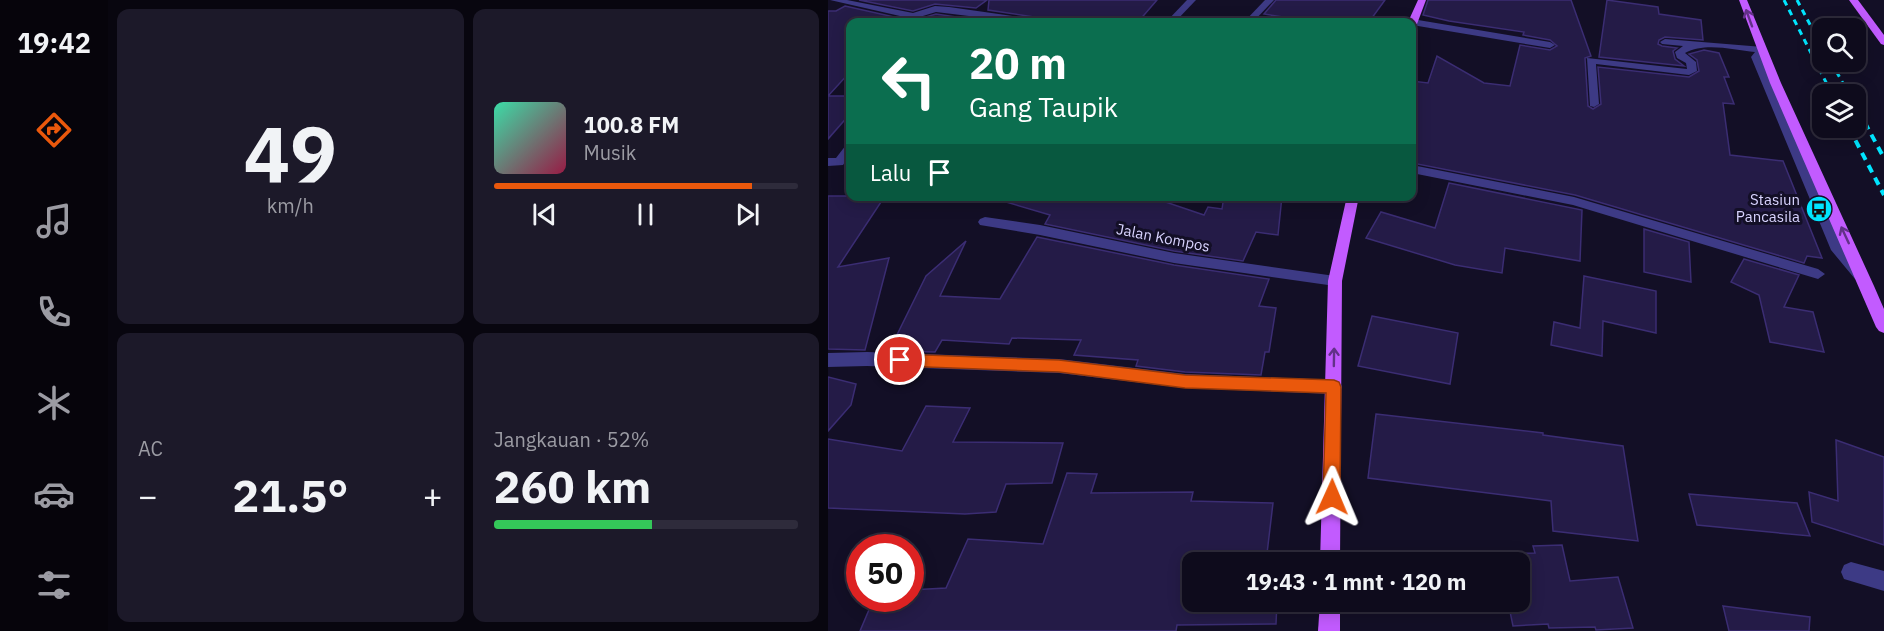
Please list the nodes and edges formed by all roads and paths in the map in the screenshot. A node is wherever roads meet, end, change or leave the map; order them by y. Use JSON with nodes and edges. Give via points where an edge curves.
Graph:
{"nodes":[{"id":1,"x":834,"y":0,"type":"edge"},
{"id":2,"x":949,"y":0,"type":"edge"},
{"id":3,"x":1192,"y":0,"type":"edge"},
{"id":4,"x":1270,"y":0,"type":"edge"},
{"id":5,"x":1422,"y":0,"type":"edge"},
{"id":6,"x":1743,"y":0,"type":"edge"},
{"id":7,"x":1853,"y":0,"type":"edge"},
{"id":8,"x":937,"y":9,"type":"junction"},
{"id":9,"x":999,"y":18,"type":"edge"},
{"id":10,"x":1174,"y":18,"type":"edge"},
{"id":11,"x":1252,"y":18,"type":"edge"},
{"id":12,"x":1414,"y":18,"type":"edge"},
{"id":13,"x":1416,"y":24,"type":"edge"},
{"id":14,"x":1665,"y":42,"type":"dead end"},
{"id":15,"x":1884,"y":42,"type":"edge"},
{"id":16,"x":1550,"y":45,"type":"dead end"},
{"id":17,"x":1700,"y":45,"type":"junction"},
{"id":18,"x":1760,"y":50,"type":"junction"},
{"id":19,"x":1594,"y":104,"type":"dead end"},
{"id":20,"x":1416,"y":170,"type":"edge"},
{"id":21,"x":1352,"y":201,"type":"edge"},
{"id":22,"x":985,"y":222,"type":"dead end"},
{"id":23,"x":1818,"y":274,"type":"dead end"},
{"id":24,"x":1335,"y":281,"type":"junction"},
{"id":25,"x":1866,"y":282,"type":"joint"},
{"id":26,"x":1884,"y":327,"type":"edge"},
{"id":27,"x":828,"y":360,"type":"edge"},
{"id":28,"x":1334,"y":387,"type":"junction"},
{"id":29,"x":1330,"y":552,"type":"edge"},
{"id":30,"x":1851,"y":572,"type":"dead end"},
{"id":31,"x":1884,"y":581,"type":"edge"},
{"id":32,"x":1330,"y":612,"type":"edge"},
{"id":33,"x":1329,"y":631,"type":"edge"}],
"edges":[{"from":1,"to":8,"type":"street","via":[[913,16]]},
{"from":2,"to":8,"type":"street"},
{"from":3,"to":10,"type":"street"},
{"from":4,"to":11,"type":"street"},
{"from":5,"to":12,"type":"main road"},
{"from":18,"to":6,"type":"main road","one_way":true},
{"from":7,"to":15,"type":"main road"},
{"from":8,"to":9,"type":"street"},
{"from":13,"to":16,"type":"street"},
{"from":14,"to":17,"type":"street"},
{"from":17,"to":18,"type":"street"},
{"from":17,"to":19,"type":"street","via":[[1680,52],[1691,62],[1689,72],[1591,60]]},
{"from":18,"to":25,"type":"street","via":[[1756,57],[1838,250]]},
{"from":20,"to":23,"type":"street","via":[[1574,201]]},
{"from":21,"to":24,"type":"main road"},
{"from":22,"to":24,"type":"street","name":"Jalan Kompos","via":[[1174,258]]},
{"from":28,"to":24,"type":"main road","one_way":true},
{"from":25,"to":26,"type":"main road"},
{"from":27,"to":28,"type":"street","via":[[1059,366],[1185,381]]},
{"from":28,"to":29,"type":"main road"},
{"from":30,"to":31,"type":"street"},
{"from":32,"to":33,"type":"main road"}]}
